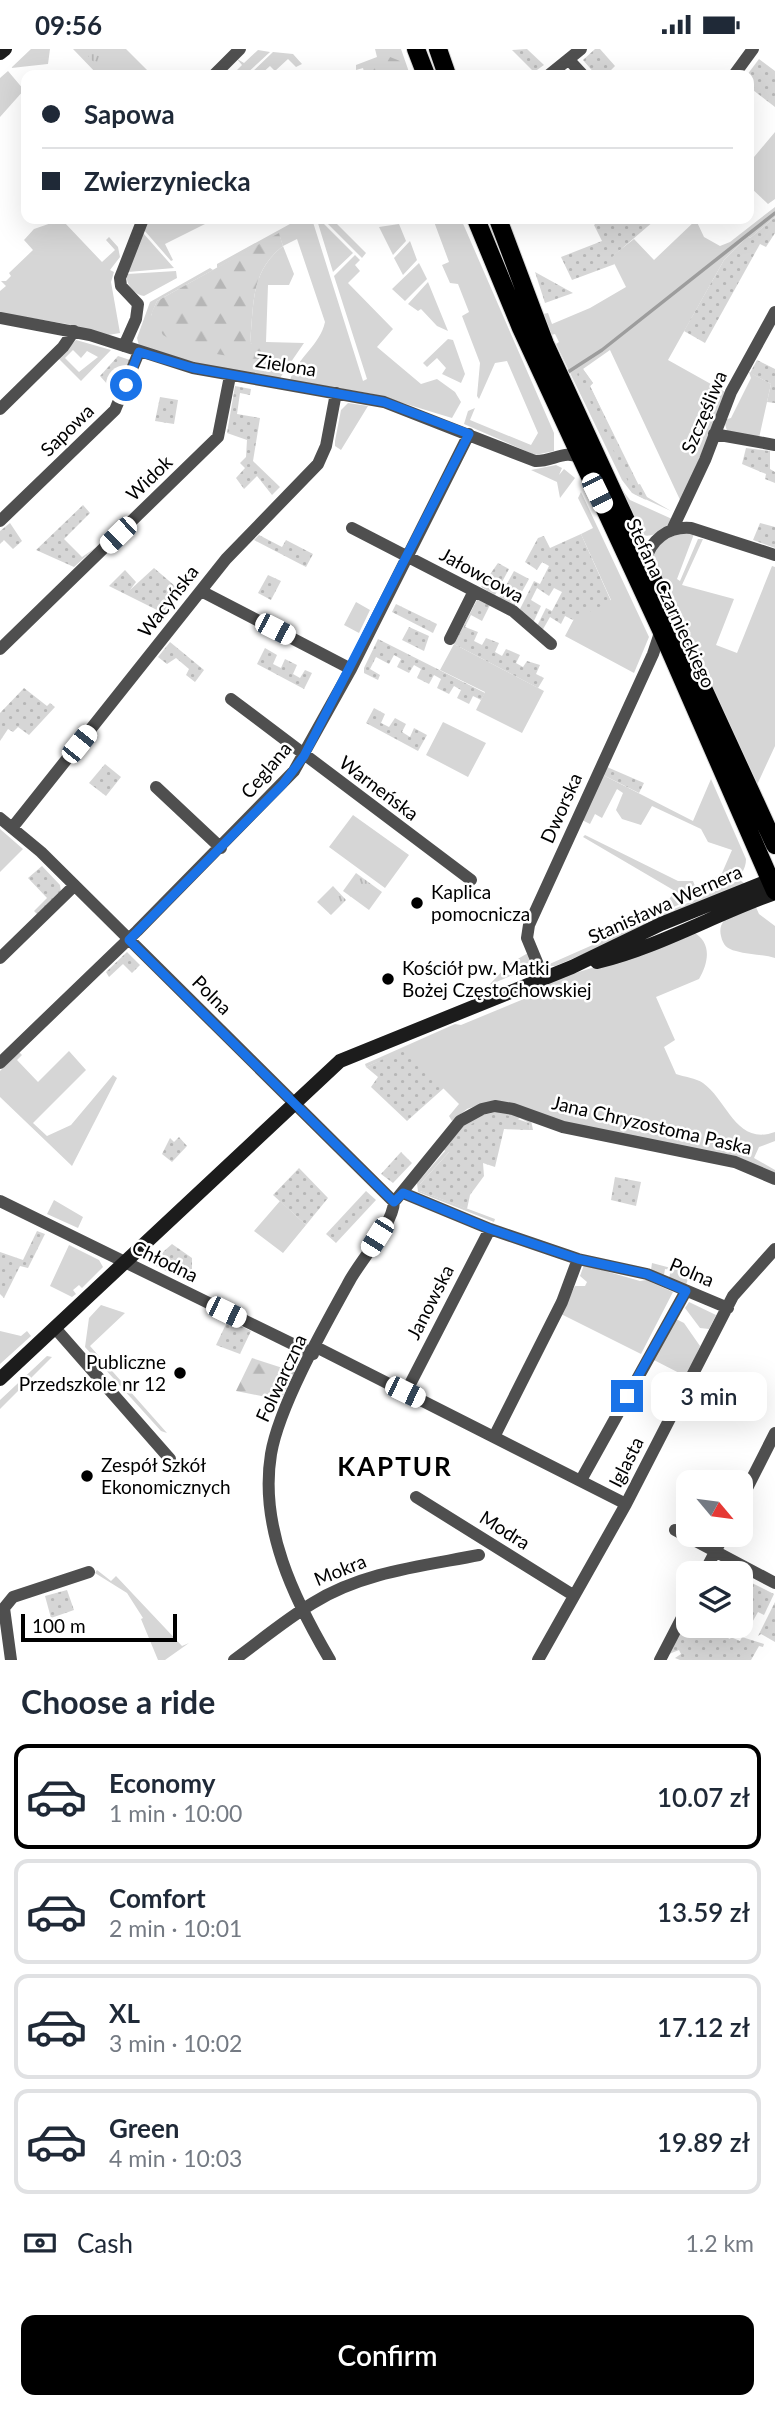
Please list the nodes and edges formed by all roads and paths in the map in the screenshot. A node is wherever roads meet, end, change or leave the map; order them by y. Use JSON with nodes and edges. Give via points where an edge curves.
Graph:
{"nodes":[{"id":1,"x":5,"y":49,"type":"edge"},
{"id":2,"x":240,"y":49,"type":"edge"},
{"id":3,"x":416,"y":49,"type":"edge"},
{"id":4,"x":438,"y":49,"type":"edge"},
{"id":5,"x":581,"y":49,"type":"edge"},
{"id":6,"x":753,"y":49,"type":"edge"},
{"id":7,"x":0,"y":53,"type":"edge"},
{"id":8,"x":569,"y":59,"type":"junction"},
{"id":9,"x":219,"y":70,"type":"edge"},
{"id":10,"x":423,"y":70,"type":"edge"},
{"id":11,"x":445,"y":70,"type":"edge"},
{"id":12,"x":555,"y":70,"type":"edge"},
{"id":13,"x":579,"y":70,"type":"edge"},
{"id":14,"x":738,"y":70,"type":"edge"},
{"id":15,"x":141,"y":224,"type":"edge"},
{"id":16,"x":479,"y":224,"type":"edge"},
{"id":17,"x":500,"y":224,"type":"edge"},
{"id":18,"x":775,"y":312,"type":"edge"},
{"id":19,"x":0,"y":318,"type":"edge"},
{"id":20,"x":74,"y":331,"type":"junction"},
{"id":21,"x":124,"y":346,"type":"junction"},
{"id":22,"x":139,"y":352,"type":"junction"},
{"id":23,"x":230,"y":376,"type":"junction"},
{"id":24,"x":336,"y":393,"type":"junction"},
{"id":25,"x":0,"y":408,"type":"edge"},
{"id":26,"x":568,"y":428,"type":"junction"},
{"id":27,"x":469,"y":434,"type":"junction"},
{"id":28,"x":715,"y":434,"type":"junction"},
{"id":29,"x":775,"y":445,"type":"edge"},
{"id":30,"x":561,"y":454,"type":"junction"},
{"id":31,"x":582,"y":459,"type":"junction"},
{"id":32,"x":0,"y":521,"type":"edge"},
{"id":33,"x":352,"y":528,"type":"dead end"},
{"id":34,"x":672,"y":530,"type":"junction"},
{"id":35,"x":633,"y":536,"type":"junction"},
{"id":36,"x":655,"y":540,"type":"junction"},
{"id":37,"x":775,"y":555,"type":"edge"},
{"id":38,"x":408,"y":557,"type":"junction"},
{"id":39,"x":645,"y":562,"type":"junction"},
{"id":40,"x":201,"y":591,"type":"junction"},
{"id":41,"x":474,"y":591,"type":"junction"},
{"id":42,"x":661,"y":630,"type":"junction"},
{"id":43,"x":450,"y":639,"type":"dead end"},
{"id":44,"x":551,"y":645,"type":"dead end"},
{"id":45,"x":0,"y":649,"type":"edge"},
{"id":46,"x":653,"y":655,"type":"junction"},
{"id":47,"x":675,"y":660,"type":"junction"},
{"id":48,"x":351,"y":669,"type":"junction"},
{"id":49,"x":231,"y":699,"type":"dead end"},
{"id":50,"x":304,"y":756,"type":"junction"},
{"id":51,"x":156,"y":787,"type":"dead end"},
{"id":52,"x":0,"y":818,"type":"edge"},
{"id":53,"x":12,"y":828,"type":"junction"},
{"id":54,"x":775,"y":845,"type":"edge"},
{"id":55,"x":221,"y":848,"type":"junction"},
{"id":56,"x":471,"y":880,"type":"dead end"},
{"id":57,"x":774,"y":885,"type":"edge"},
{"id":58,"x":74,"y":886,"type":"junction"},
{"id":59,"x":129,"y":940,"type":"junction"},
{"id":60,"x":0,"y":958,"type":"edge"},
{"id":61,"x":544,"y":979,"type":"junction"},
{"id":62,"x":0,"y":1063,"type":"edge"},
{"id":63,"x":295,"y":1107,"type":"junction"},
{"id":64,"x":775,"y":1179,"type":"edge"},
{"id":65,"x":398,"y":1197,"type":"junction"},
{"id":66,"x":0,"y":1201,"type":"edge"},
{"id":67,"x":490,"y":1229,"type":"junction"},
{"id":68,"x":775,"y":1249,"type":"edge"},
{"id":69,"x":578,"y":1259,"type":"junction"},
{"id":70,"x":126,"y":1263,"type":"junction"},
{"id":71,"x":686,"y":1291,"type":"junction"},
{"id":72,"x":727,"y":1308,"type":"junction"},
{"id":73,"x":55,"y":1328,"type":"junction"},
{"id":74,"x":314,"y":1351,"type":"junction"},
{"id":75,"x":0,"y":1379,"type":"edge"},
{"id":76,"x":405,"y":1392,"type":"junction"},
{"id":77,"x":775,"y":1433,"type":"edge"},
{"id":78,"x":494,"y":1437,"type":"junction"},
{"id":79,"x":170,"y":1459,"type":"dead end"},
{"id":80,"x":753,"y":1476,"type":"edge"},
{"id":81,"x":581,"y":1480,"type":"junction"},
{"id":82,"x":416,"y":1497,"type":"dead end"},
{"id":83,"x":626,"y":1504,"type":"junction"},
{"id":84,"x":675,"y":1530,"type":"dead end"},
{"id":85,"x":718,"y":1547,"type":"edge"},
{"id":86,"x":715,"y":1552,"type":"junction"},
{"id":87,"x":479,"y":1555,"type":"dead end"},
{"id":88,"x":710,"y":1561,"type":"edge"},
{"id":89,"x":89,"y":1572,"type":"dead end"},
{"id":90,"x":775,"y":1583,"type":"edge"},
{"id":91,"x":573,"y":1595,"type":"junction"},
{"id":92,"x":302,"y":1611,"type":"junction"},
{"id":93,"x":676,"y":1629,"type":"edge"},
{"id":94,"x":12,"y":1660,"type":"edge"},
{"id":95,"x":233,"y":1660,"type":"edge"},
{"id":96,"x":330,"y":1660,"type":"edge"},
{"id":97,"x":538,"y":1660,"type":"edge"},
{"id":98,"x":660,"y":1660,"type":"edge"}],
"edges":[{"from":1,"to":7,"type":"street"},
{"from":2,"to":9,"type":"street"},
{"from":3,"to":10,"type":"main road"},
{"from":4,"to":11,"type":"main road"},
{"from":5,"to":8,"type":"street"},
{"from":6,"to":14,"type":"street"},
{"from":8,"to":12,"type":"street"},
{"from":8,"to":13,"type":"street"},
{"from":15,"to":21,"type":"street","via":[[120,278],[121,286],[138,304]]},
{"from":16,"to":26,"type":"main road","name":"Stefana Czarnieckiego"},
{"from":17,"to":35,"type":"main road","name":"Stefana Czarnieckiego","via":[[545,344]]},
{"from":18,"to":28,"type":"street","name":"Szczęśliwa"},
{"from":19,"to":20,"type":"street","name":"Zielona"},
{"from":20,"to":21,"type":"street","name":"Zielona"},
{"from":20,"to":25,"type":"street"},
{"from":21,"to":22,"type":"street","name":"Zielona"},
{"from":22,"to":23,"type":"street","name":"Zielona"},
{"from":22,"to":32,"type":"street","name":"Sapowa","via":[[115,409]]},
{"from":23,"to":24,"type":"street","name":"Zielona"},
{"from":23,"to":45,"type":"street","name":"Widok","via":[[218,437]]},
{"from":24,"to":27,"type":"street","name":"Zielona","via":[[398,406]]},
{"from":24,"to":40,"type":"street","name":"Wacyńska","via":[[321,459]]},
{"from":26,"to":30,"type":"street"},
{"from":26,"to":31,"type":"main road","name":"Stefana Czarnieckiego"},
{"from":27,"to":30,"type":"street","name":"Zielona","via":[[535,461]]},
{"from":27,"to":38,"type":"street","name":"Ceglana"},
{"from":28,"to":29,"type":"street"},
{"from":28,"to":34,"type":"street","name":"Szczęśliwa"},
{"from":30,"to":31,"type":"street","name":"Zielona"},
{"from":31,"to":42,"type":"main road","name":"Stefana Czarnieckiego"},
{"from":33,"to":38,"type":"street","name":"Jałowcowa"},
{"from":34,"to":36,"type":"street"},
{"from":34,"to":37,"type":"street","via":[[691,528]]},
{"from":35,"to":36,"type":"street"},
{"from":35,"to":39,"type":"main road","name":"Stefana Czarnieckiego"},
{"from":36,"to":39,"type":"street"},
{"from":38,"to":41,"type":"street","name":"Jałowcowa"},
{"from":38,"to":48,"type":"street","name":"Ceglana"},
{"from":39,"to":54,"type":"main road","name":"Stefana Czarnieckiego"},
{"from":40,"to":48,"type":"street"},
{"from":40,"to":53,"type":"street","name":"Wacyńska"},
{"from":41,"to":43,"type":"street"},
{"from":41,"to":44,"type":"street","name":"Jałowcowa","via":[[513,611]]},
{"from":42,"to":46,"type":"street","name":"Dworska"},
{"from":42,"to":47,"type":"main road","name":"Stefana Czarnieckiego"},
{"from":46,"to":47,"type":"street","via":[[663,653]]},
{"from":46,"to":61,"type":"street","name":"Dworska","via":[[529,925],[527,938]]},
{"from":47,"to":57,"type":"main road","name":"Stefana Czarnieckiego"},
{"from":48,"to":50,"type":"street","name":"Ceglana"},
{"from":49,"to":50,"type":"street","name":"Warneńska"},
{"from":50,"to":55,"type":"street","name":"Ceglana"},
{"from":50,"to":56,"type":"street","name":"Warneńska"},
{"from":51,"to":55,"type":"street"},
{"from":52,"to":53,"type":"street","name":"Polna"},
{"from":53,"to":58,"type":"street","name":"Polna"},
{"from":55,"to":59,"type":"street","name":"Ceglana"},
{"from":57,"to":61,"type":"street","name":"Stanisława Wernera","via":[[661,925]]},
{"from":58,"to":59,"type":"street","name":"Polna"},
{"from":58,"to":60,"type":"street"},
{"from":59,"to":62,"type":"street","name":"Ceglana"},
{"from":59,"to":63,"type":"street","name":"Polna"},
{"from":61,"to":63,"type":"street","name":"Stanisława Wernera","via":[[407,1035],[346,1068]]},
{"from":63,"to":65,"type":"street","name":"Polna"},
{"from":63,"to":70,"type":"street","name":"Stanisława Wernera","via":[[199,1202]]},
{"from":64,"to":65,"type":"street","name":"Jana Chryzostoma Paska","via":[[735,1162],[563,1127],[495,1106],[460,1121]]},
{"from":65,"to":67,"type":"street","name":"Polna"},
{"from":65,"to":74,"type":"street","name":"Folwarczna"},
{"from":66,"to":70,"type":"street","name":"Chłodna"},
{"from":67,"to":69,"type":"street","name":"Polna"},
{"from":67,"to":76,"type":"street","name":"Janowska"},
{"from":68,"to":72,"type":"street","name":"Iglasta","via":[[741,1285]]},
{"from":69,"to":71,"type":"street","name":"Polna","via":[[647,1274]]},
{"from":69,"to":78,"type":"street","via":[[562,1302]]},
{"from":70,"to":73,"type":"street","name":"Stanisława Wernera"},
{"from":70,"to":74,"type":"street","name":"Chłodna"},
{"from":71,"to":72,"type":"street","name":"Polna"},
{"from":71,"to":81,"type":"street"},
{"from":72,"to":83,"type":"street","name":"Iglasta"},
{"from":73,"to":75,"type":"street","name":"Stanisława Wernera"},
{"from":73,"to":79,"type":"street"},
{"from":74,"to":76,"type":"street","name":"Chłodna"},
{"from":74,"to":92,"type":"street","name":"Folwarczna","via":[[277,1432],[268,1486],[277,1540]]},
{"from":76,"to":78,"type":"street","name":"Chłodna"},
{"from":77,"to":80,"type":"street"},
{"from":78,"to":81,"type":"street","name":"Chłodna"},
{"from":81,"to":83,"type":"street","name":"Chłodna"},
{"from":82,"to":91,"type":"street","name":"Modra"},
{"from":83,"to":91,"type":"street","name":"Iglasta"},
{"from":84,"to":86,"type":"street"},
{"from":85,"to":86,"type":"street"},
{"from":86,"to":88,"type":"street"},
{"from":86,"to":90,"type":"street"},
{"from":87,"to":92,"type":"street","name":"Mokra","via":[[364,1579]]},
{"from":89,"to":94,"type":"street","via":[[13,1597],[4,1608]]},
{"from":91,"to":97,"type":"street","name":"Iglasta"},
{"from":92,"to":95,"type":"street","name":"Mokra"},
{"from":92,"to":96,"type":"street","name":"Folwarczna"},
{"from":93,"to":98,"type":"street"}]}
